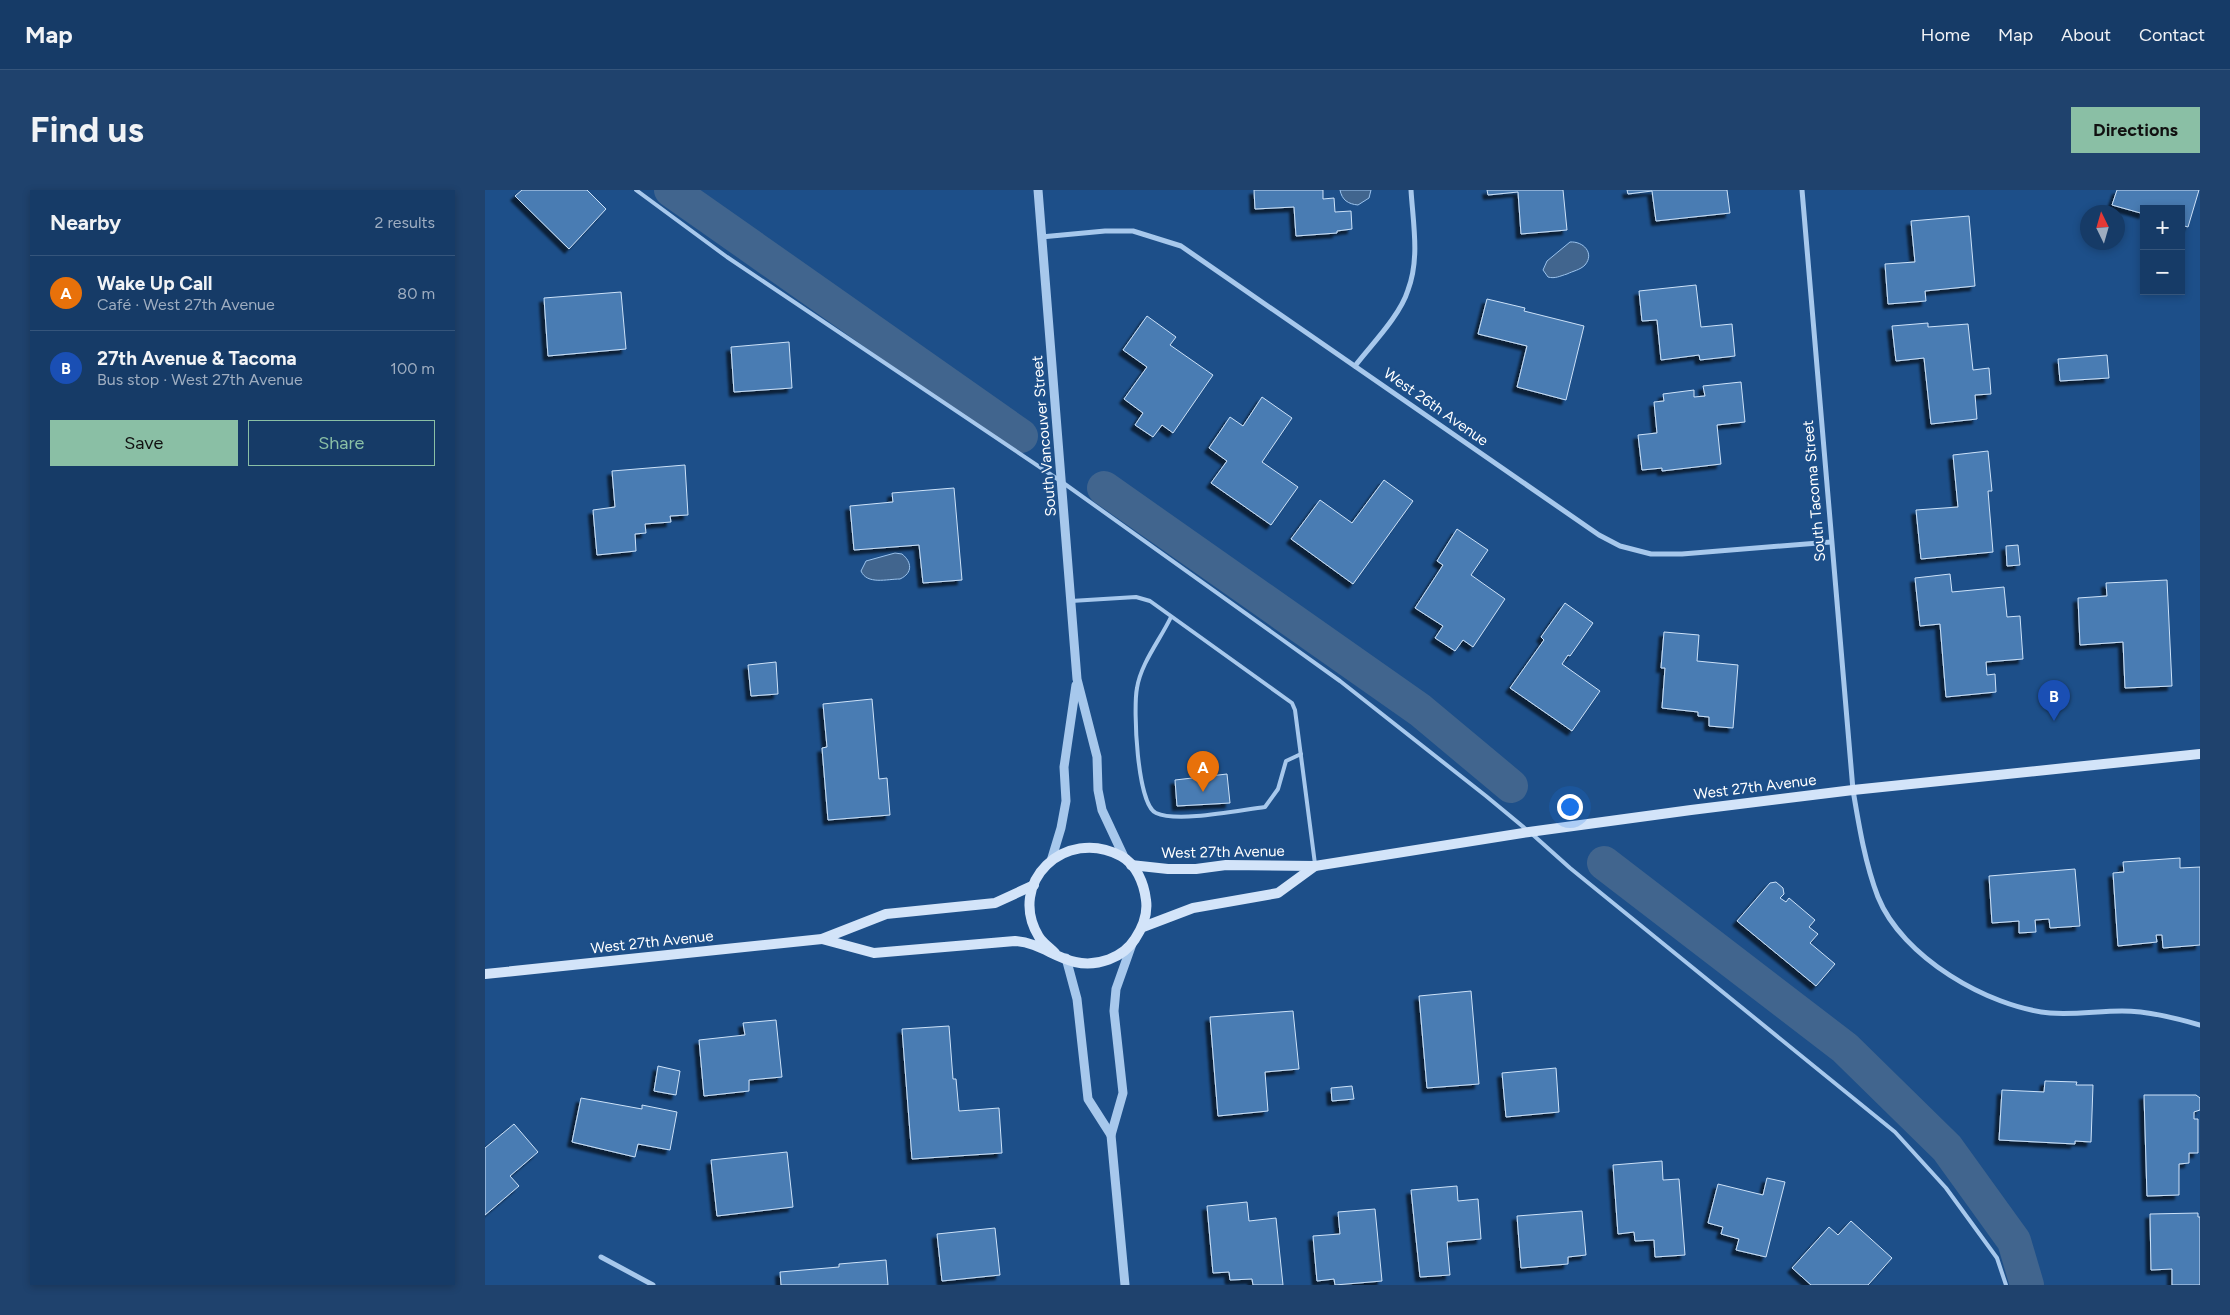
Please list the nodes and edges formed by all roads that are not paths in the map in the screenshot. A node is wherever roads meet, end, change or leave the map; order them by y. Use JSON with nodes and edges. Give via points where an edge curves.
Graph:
{"nodes":[{"id":1,"x":636,"y":190,"type":"edge"},
{"id":2,"x":1038,"y":190,"type":"edge"},
{"id":3,"x":1411,"y":190,"type":"edge"},
{"id":4,"x":1802,"y":190,"type":"edge"},
{"id":5,"x":1041,"y":237,"type":"junction"},
{"id":6,"x":1355,"y":366,"type":"junction"},
{"id":7,"x":1062,"y":482,"type":"junction"},
{"id":8,"x":1831,"y":542,"type":"junction"},
{"id":9,"x":1071,"y":601,"type":"junction"},
{"id":10,"x":1171,"y":617,"type":"junction"},
{"id":11,"x":1077,"y":679,"type":"junction"},
{"id":12,"x":1301,"y":754,"type":"junction"},
{"id":13,"x":2200,"y":754,"type":"edge"},
{"id":14,"x":1853,"y":790,"type":"junction"},
{"id":15,"x":1529,"y":832,"type":"junction"},
{"id":16,"x":1051,"y":861,"type":"junction"},
{"id":17,"x":1127,"y":861,"type":"junction"},
{"id":18,"x":1315,"y":866,"type":"junction"},
{"id":19,"x":1034,"y":885,"type":"junction"},
{"id":20,"x":1143,"y":927,"type":"junction"},
{"id":21,"x":822,"y":939,"type":"junction"},
{"id":22,"x":1132,"y":944,"type":"junction"},
{"id":23,"x":1055,"y":953,"type":"junction"},
{"id":24,"x":1066,"y":958,"type":"junction"},
{"id":25,"x":485,"y":974,"type":"edge"},
{"id":26,"x":2200,"y":1025,"type":"edge"},
{"id":27,"x":1111,"y":1135,"type":"junction"},
{"id":28,"x":601,"y":1257,"type":"dead end"},
{"id":29,"x":653,"y":1285,"type":"edge"},
{"id":30,"x":1125,"y":1285,"type":"edge"},
{"id":31,"x":2005,"y":1285,"type":"edge"}],
"edges":[{"from":1,"to":7,"type":"lane","via":[[727,257]]},
{"from":2,"to":5,"type":"street","name":"South Vancouver Street"},
{"from":3,"to":6,"type":"street","via":[[1416,250],[1408,292]]},
{"from":4,"to":8,"type":"street","name":"South Tacoma Street"},
{"from":5,"to":6,"type":"street","name":"West 26th Avenue","via":[[1133,231],[1181,246]]},
{"from":5,"to":7,"type":"street","name":"South Vancouver Street"},
{"from":6,"to":8,"type":"street","name":"West 26th Avenue","via":[[1599,535],[1620,546],[1651,554],[1682,554]]},
{"from":7,"to":9,"type":"street","name":"South Vancouver Street"},
{"from":7,"to":15,"type":"lane","via":[[1340,682]]},
{"from":8,"to":14,"type":"street","name":"South Tacoma Street"},
{"from":9,"to":10,"type":"lane","via":[[1136,597],[1150,601]]},
{"from":9,"to":11,"type":"street","name":"South Vancouver Street"},
{"from":10,"to":12,"type":"lane","via":[[1292,703]]},
{"from":10,"to":12,"type":"lane","via":[[1143,668],[1136,689],[1142,785],[1147,804],[1153,812],[1167,817],[1265,806],[1278,789],[1286,762]]},
{"from":11,"to":16,"type":"street","name":"South Vancouver Street","via":[[1064,766],[1065,800]]},
{"from":11,"to":17,"type":"street","name":"South Vancouver Street","via":[[1097,757],[1102,810]]},
{"from":12,"to":18,"type":"lane"},
{"from":13,"to":14,"type":"main road","name":"West 27th Avenue"},
{"from":14,"to":15,"type":"main road","name":"West 27th Avenue"},
{"from":14,"to":26,"type":"street","name":"South Tacoma Street","via":[[1862,840],[1879,899],[1897,927],[1941,970],[1972,989],[2012,1006],[2051,1013],[2123,1011]]},
{"from":15,"to":18,"type":"main road","name":"West 27th Avenue"},
{"from":15,"to":31,"type":"lane","via":[[1895,1132],[1946,1188],[1997,1258]]},
{"from":16,"to":17,"type":"main road","name":"West 27th Avenue","via":[[1063,852],[1088,846],[1107,849]]},
{"from":16,"to":19,"type":"main road","name":"West 27th Avenue"},
{"from":17,"to":18,"type":"main road","name":"West 27th Avenue","via":[[1168,869],[1226,865]]},
{"from":17,"to":20,"type":"main road","name":"West 27th Avenue","via":[[1137,871],[1145,888],[1147,908]]},
{"from":18,"to":20,"type":"main road","name":"West 27th Avenue","via":[[1278,893],[1193,908]]},
{"from":19,"to":21,"type":"main road","name":"West 27th Avenue","via":[[995,903],[886,914]]},
{"from":19,"to":23,"type":"main road","name":"West 27th Avenue","via":[[1031,918],[1040,938]]},
{"from":20,"to":22,"type":"main road","name":"West 27th Avenue"},
{"from":21,"to":23,"type":"main road","name":"West 27th Avenue","via":[[874,953],[1015,941],[1030,942]]},
{"from":21,"to":25,"type":"main road","name":"West 27th Avenue"},
{"from":22,"to":24,"type":"main road","name":"West 27th Avenue","via":[[1116,957],[1097,963],[1075,962]]},
{"from":22,"to":27,"type":"street","via":[[1116,989],[1114,1011],[1123,1093]]},
{"from":23,"to":24,"type":"main road","name":"West 27th Avenue"},
{"from":24,"to":27,"type":"street","via":[[1077,999],[1088,1098]]},
{"from":27,"to":30,"type":"street"},
{"from":28,"to":29,"type":"street"}]}
